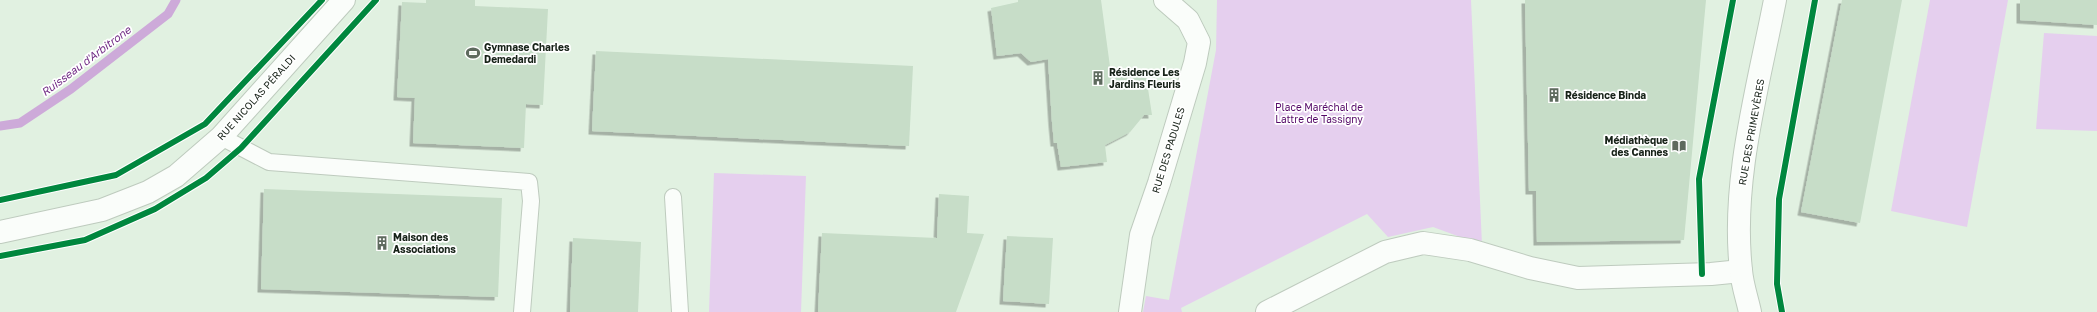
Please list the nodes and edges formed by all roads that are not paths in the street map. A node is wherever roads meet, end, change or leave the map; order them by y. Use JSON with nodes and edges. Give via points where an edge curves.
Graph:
{"nodes":[{"id":1,"x":344,"y":0,"type":"edge"},
{"id":2,"x":1165,"y":0,"type":"edge"},
{"id":3,"x":1775,"y":0,"type":"edge"},
{"id":4,"x":221,"y":137,"type":"junction"},
{"id":5,"x":673,"y":197,"type":"dead end"},
{"id":6,"x":0,"y":232,"type":"edge"},
{"id":7,"x":1741,"y":271,"type":"junction"},
{"id":8,"x":522,"y":312,"type":"edge"},
{"id":9,"x":680,"y":312,"type":"edge"},
{"id":10,"x":1130,"y":312,"type":"edge"},
{"id":11,"x":1267,"y":312,"type":"edge"},
{"id":12,"x":1750,"y":312,"type":"edge"}],
"edges":[{"from":1,"to":4,"type":"street","name":"RUE NICOLAS PÉRALDI"},
{"from":2,"to":10,"type":"street","name":"RUE DES PADULES","via":[[1188,20],[1199,42],[1159,183],[1141,235]]},
{"from":3,"to":7,"type":"street","name":"RUE DES PRIMEVÈRES","via":[[1743,169],[1739,220]]},
{"from":4,"to":6,"type":"street","name":"RUE NICOLAS PÉRALDI","via":[[176,176],[148,192],[102,210]]},
{"from":4,"to":8,"type":"lane","via":[[269,162],[529,182],[531,201]]},
{"from":5,"to":9,"type":"lane"},
{"from":7,"to":11,"type":"street","via":[[1578,278],[1530,268],[1470,250],[1423,243],[1385,252]]},
{"from":7,"to":12,"type":"street","name":"RUE DES PRIMEVÈRES"}]}
